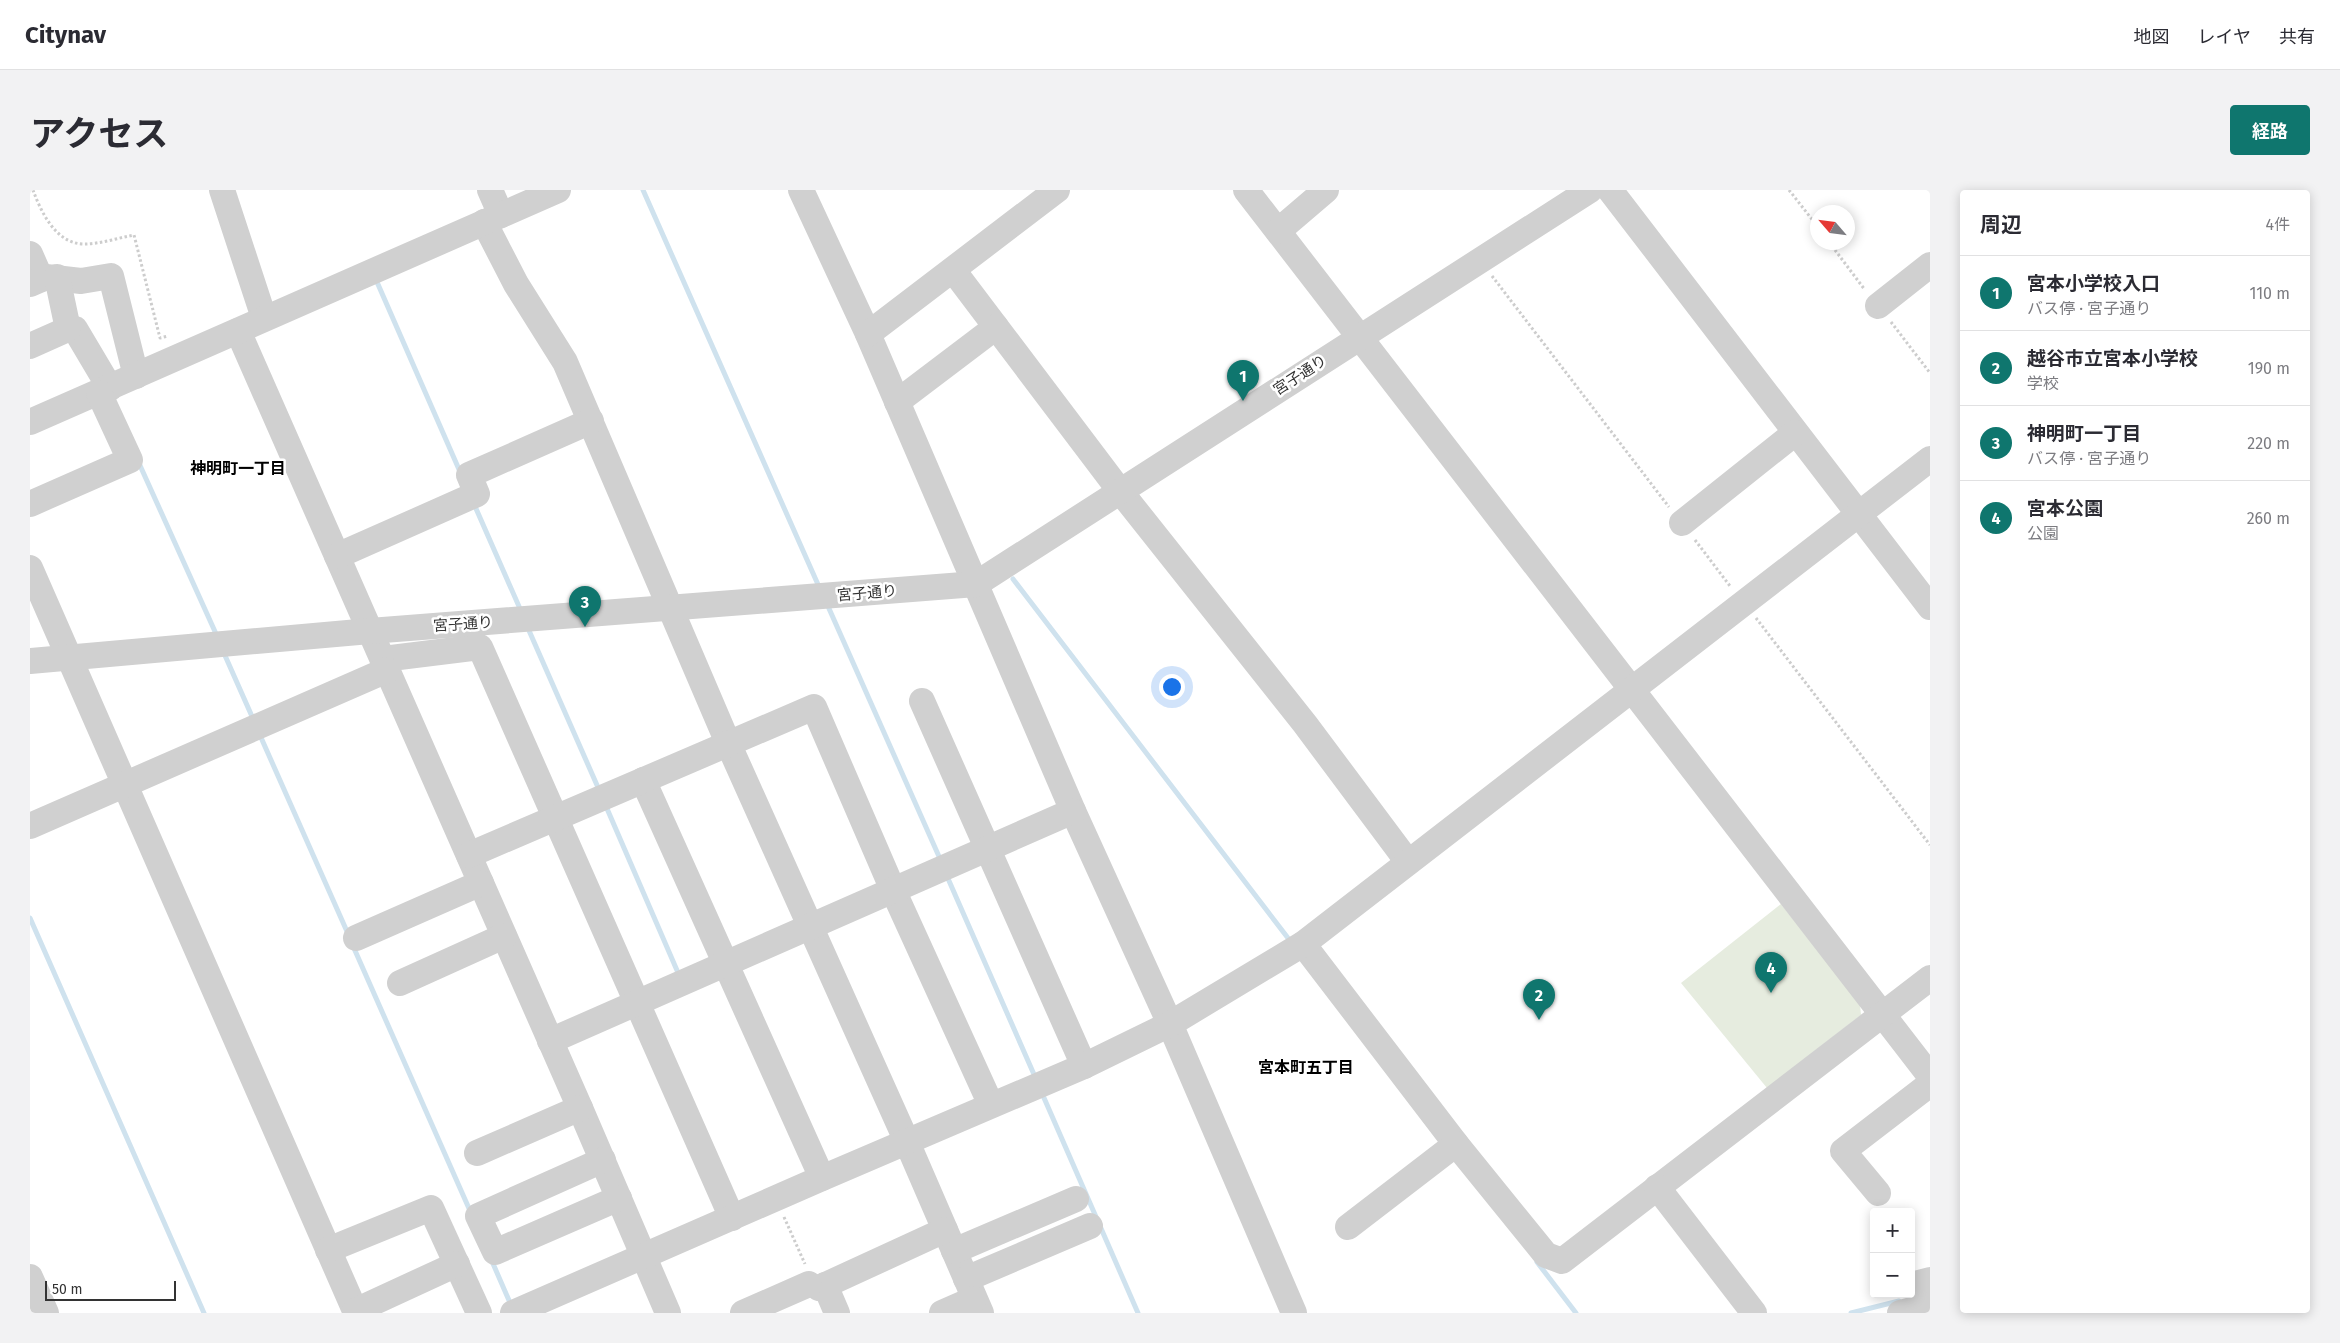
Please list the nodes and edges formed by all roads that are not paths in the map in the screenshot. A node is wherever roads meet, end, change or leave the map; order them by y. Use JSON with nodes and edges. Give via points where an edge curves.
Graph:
{"nodes":[{"id":1,"x":222,"y":190,"type":"edge"},
{"id":2,"x":490,"y":190,"type":"edge"},
{"id":3,"x":558,"y":190,"type":"edge"},
{"id":4,"x":802,"y":190,"type":"edge"},
{"id":5,"x":1057,"y":190,"type":"edge"},
{"id":6,"x":1246,"y":190,"type":"edge"},
{"id":7,"x":1326,"y":190,"type":"edge"},
{"id":8,"x":1590,"y":190,"type":"edge"},
{"id":9,"x":1610,"y":190,"type":"edge"},
{"id":10,"x":493,"y":218,"type":"junction"},
{"id":11,"x":1278,"y":231,"type":"junction"},
{"id":12,"x":30,"y":254,"type":"edge"},
{"id":13,"x":1930,"y":265,"type":"edge"},
{"id":14,"x":953,"y":270,"type":"junction"},
{"id":15,"x":43,"y":280,"type":"edge"},
{"id":16,"x":1878,"y":306,"type":"dead end"},
{"id":17,"x":264,"y":318,"type":"junction"},
{"id":18,"x":996,"y":327,"type":"junction"},
{"id":19,"x":68,"y":329,"type":"junction"},
{"id":20,"x":238,"y":331,"type":"junction"},
{"id":21,"x":868,"y":334,"type":"junction"},
{"id":22,"x":1360,"y":336,"type":"junction"},
{"id":23,"x":30,"y":346,"type":"edge"},
{"id":24,"x":136,"y":376,"type":"junction"},
{"id":25,"x":105,"y":390,"type":"junction"},
{"id":26,"x":898,"y":402,"type":"junction"},
{"id":27,"x":591,"y":421,"type":"junction"},
{"id":28,"x":30,"y":422,"type":"edge"},
{"id":29,"x":1796,"y":433,"type":"junction"},
{"id":30,"x":1930,"y":459,"type":"edge"},
{"id":31,"x":1120,"y":491,"type":"junction"},
{"id":32,"x":30,"y":504,"type":"edge"},
{"id":33,"x":1858,"y":515,"type":"junction"},
{"id":34,"x":1682,"y":523,"type":"road end"},
{"id":35,"x":336,"y":556,"type":"junction"},
{"id":36,"x":30,"y":568,"type":"edge"},
{"id":37,"x":976,"y":584,"type":"junction"},
{"id":38,"x":1930,"y":608,"type":"edge"},
{"id":39,"x":671,"y":609,"type":"junction"},
{"id":40,"x":370,"y":631,"type":"junction"},
{"id":41,"x":68,"y":658,"type":"junction"},
{"id":42,"x":30,"y":661,"type":"edge"},
{"id":43,"x":385,"y":664,"type":"junction"},
{"id":44,"x":1633,"y":689,"type":"junction"},
{"id":45,"x":922,"y":701,"type":"dead end"},
{"id":46,"x":728,"y":744,"type":"junction"},
{"id":47,"x":644,"y":780,"type":"junction"},
{"id":48,"x":124,"y":785,"type":"junction"},
{"id":49,"x":1074,"y":811,"type":"junction"},
{"id":50,"x":555,"y":818,"type":"junction"},
{"id":51,"x":30,"y":826,"type":"edge"},
{"id":52,"x":987,"y":850,"type":"junction"},
{"id":53,"x":469,"y":855,"type":"junction"},
{"id":54,"x":1408,"y":862,"type":"junction"},
{"id":55,"x":481,"y":883,"type":"junction"},
{"id":56,"x":893,"y":890,"type":"junction"},
{"id":57,"x":809,"y":926,"type":"junction"},
{"id":58,"x":504,"y":936,"type":"junction"},
{"id":59,"x":356,"y":938,"type":"dead end"},
{"id":60,"x":1304,"y":944,"type":"junction"},
{"id":61,"x":725,"y":964,"type":"junction"},
{"id":62,"x":1930,"y":978,"type":"edge"},
{"id":63,"x":400,"y":983,"type":"dead end"},
{"id":64,"x":637,"y":1002,"type":"junction"},
{"id":65,"x":1883,"y":1013,"type":"junction"},
{"id":66,"x":1170,"y":1024,"type":"junction"},
{"id":67,"x":550,"y":1040,"type":"junction"},
{"id":68,"x":1084,"y":1066,"type":"junction"},
{"id":69,"x":1930,"y":1076,"type":"edge"},
{"id":70,"x":1930,"y":1084,"type":"edge"},
{"id":71,"x":991,"y":1105,"type":"junction"},
{"id":72,"x":580,"y":1108,"type":"junction"},
{"id":73,"x":907,"y":1142,"type":"junction"},
{"id":74,"x":1456,"y":1144,"type":"junction"},
{"id":75,"x":477,"y":1153,"type":"dead end"},
{"id":76,"x":603,"y":1160,"type":"junction"},
{"id":77,"x":822,"y":1178,"type":"junction"},
{"id":78,"x":1657,"y":1186,"type":"junction"},
{"id":79,"x":1878,"y":1193,"type":"dead end"},
{"id":80,"x":619,"y":1198,"type":"junction"},
{"id":81,"x":1076,"y":1199,"type":"dead end"},
{"id":82,"x":732,"y":1218,"type":"junction"},
{"id":83,"x":1090,"y":1226,"type":"dead end"},
{"id":84,"x":1348,"y":1227,"type":"dead end"},
{"id":85,"x":950,"y":1241,"type":"junction"},
{"id":86,"x":328,"y":1250,"type":"junction"},
{"id":87,"x":644,"y":1256,"type":"junction"},
{"id":88,"x":457,"y":1264,"type":"junction"},
{"id":89,"x":30,"y":1277,"type":"edge"},
{"id":90,"x":1930,"y":1280,"type":"edge"},
{"id":91,"x":815,"y":1281,"type":"junction"},
{"id":92,"x":1915,"y":1284,"type":"edge"},
{"id":93,"x":974,"y":1297,"type":"edge"},
{"id":94,"x":1930,"y":1305,"type":"edge"},
{"id":95,"x":355,"y":1312,"type":"edge"},
{"id":96,"x":46,"y":1313,"type":"edge"},
{"id":97,"x":479,"y":1313,"type":"edge"},
{"id":98,"x":513,"y":1313,"type":"edge"},
{"id":99,"x":668,"y":1313,"type":"edge"},
{"id":100,"x":743,"y":1313,"type":"edge"},
{"id":101,"x":837,"y":1313,"type":"edge"},
{"id":102,"x":942,"y":1313,"type":"edge"},
{"id":103,"x":1294,"y":1313,"type":"edge"},
{"id":104,"x":1754,"y":1313,"type":"edge"},
{"id":105,"x":1900,"y":1313,"type":"edge"}],
"edges":[{"from":1,"to":17,"type":"street"},
{"from":2,"to":10,"type":"street"},
{"from":3,"to":10,"type":"street"},
{"from":4,"to":21,"type":"street"},
{"from":5,"to":14,"type":"street"},
{"from":6,"to":11,"type":"street"},
{"from":7,"to":11,"type":"street"},
{"from":8,"to":22,"type":"street","name":"宮子通り"},
{"from":9,"to":29,"type":"street"},
{"from":10,"to":17,"type":"street"},
{"from":10,"to":27,"type":"street","via":[[516,284],[565,362]]},
{"from":11,"to":22,"type":"street"},
{"from":12,"to":15,"type":"street"},
{"from":13,"to":16,"type":"street"},
{"from":14,"to":18,"type":"street"},
{"from":14,"to":21,"type":"street"},
{"from":15,"to":19,"type":"street"},
{"from":15,"to":24,"type":"street","via":[[81,281],[110,276]]},
{"from":17,"to":20,"type":"street"},
{"from":18,"to":26,"type":"street"},
{"from":18,"to":31,"type":"street"},
{"from":19,"to":23,"type":"street"},
{"from":19,"to":25,"type":"street","via":[[75,329]]},
{"from":20,"to":24,"type":"street"},
{"from":20,"to":35,"type":"street"},
{"from":21,"to":26,"type":"street"},
{"from":22,"to":31,"type":"street","name":"宮子通り"},
{"from":22,"to":44,"type":"street"},
{"from":24,"to":25,"type":"street"},
{"from":25,"to":28,"type":"street"},
{"from":25,"to":32,"type":"street","via":[[130,460]]},
{"from":26,"to":37,"type":"street"},
{"from":27,"to":35,"type":"street","via":[[469,475],[477,494]]},
{"from":27,"to":39,"type":"street"},
{"from":29,"to":33,"type":"street"},
{"from":29,"to":34,"type":"street"},
{"from":30,"to":33,"type":"street"},
{"from":31,"to":37,"type":"street","name":"宮子通り"},
{"from":31,"to":54,"type":"street","via":[[1305,724]]},
{"from":33,"to":38,"type":"street"},
{"from":33,"to":44,"type":"street"},
{"from":35,"to":40,"type":"street"},
{"from":36,"to":41,"type":"street"},
{"from":37,"to":39,"type":"street","name":"宮子通り"},
{"from":37,"to":49,"type":"street"},
{"from":39,"to":40,"type":"street","name":"宮子通り"},
{"from":39,"to":46,"type":"street"},
{"from":40,"to":41,"type":"street","name":"宮子通り"},
{"from":40,"to":43,"type":"street"},
{"from":41,"to":42,"type":"street","name":"宮子通り"},
{"from":41,"to":48,"type":"street"},
{"from":43,"to":48,"type":"street"},
{"from":43,"to":50,"type":"street","via":[[480,647]]},
{"from":43,"to":53,"type":"street"},
{"from":44,"to":54,"type":"street"},
{"from":44,"to":65,"type":"street"},
{"from":45,"to":52,"type":"street"},
{"from":46,"to":47,"type":"street"},
{"from":46,"to":56,"type":"street","via":[[814,707]]},
{"from":46,"to":57,"type":"street"},
{"from":47,"to":50,"type":"street"},
{"from":47,"to":61,"type":"street"},
{"from":48,"to":51,"type":"street"},
{"from":48,"to":86,"type":"street"},
{"from":49,"to":52,"type":"street"},
{"from":49,"to":66,"type":"street"},
{"from":50,"to":53,"type":"street"},
{"from":50,"to":64,"type":"street"},
{"from":52,"to":56,"type":"street"},
{"from":52,"to":68,"type":"street"},
{"from":53,"to":55,"type":"street"},
{"from":54,"to":60,"type":"street"},
{"from":55,"to":58,"type":"street"},
{"from":55,"to":59,"type":"street"},
{"from":56,"to":57,"type":"street"},
{"from":56,"to":71,"type":"street"},
{"from":57,"to":61,"type":"street"},
{"from":57,"to":73,"type":"street"},
{"from":58,"to":63,"type":"street"},
{"from":58,"to":67,"type":"street"},
{"from":60,"to":66,"type":"street"},
{"from":60,"to":74,"type":"street"},
{"from":61,"to":64,"type":"street"},
{"from":61,"to":77,"type":"street"},
{"from":62,"to":65,"type":"street"},
{"from":64,"to":67,"type":"street"},
{"from":64,"to":82,"type":"street"},
{"from":65,"to":69,"type":"street"},
{"from":65,"to":78,"type":"street"},
{"from":66,"to":68,"type":"street"},
{"from":66,"to":103,"type":"street"},
{"from":67,"to":72,"type":"street"},
{"from":68,"to":71,"type":"street"},
{"from":70,"to":79,"type":"street","via":[[1844,1151]]},
{"from":71,"to":73,"type":"street"},
{"from":72,"to":75,"type":"street"},
{"from":72,"to":76,"type":"street"},
{"from":73,"to":77,"type":"street"},
{"from":73,"to":85,"type":"street"},
{"from":74,"to":78,"type":"street","via":[[1546,1255],[1562,1261]]},
{"from":74,"to":84,"type":"street"},
{"from":76,"to":80,"type":"street"},
{"from":76,"to":80,"type":"street","via":[[478,1216],[495,1252]]},
{"from":77,"to":82,"type":"street"},
{"from":78,"to":104,"type":"street"},
{"from":80,"to":87,"type":"street"},
{"from":81,"to":85,"type":"street"},
{"from":82,"to":87,"type":"street"},
{"from":83,"to":93,"type":"street"},
{"from":85,"to":91,"type":"street"},
{"from":85,"to":93,"type":"street"},
{"from":86,"to":88,"type":"street","via":[[432,1208]]},
{"from":86,"to":95,"type":"street"},
{"from":87,"to":98,"type":"street"},
{"from":87,"to":99,"type":"street"},
{"from":88,"to":95,"type":"street"},
{"from":88,"to":97,"type":"street"},
{"from":89,"to":96,"type":"street"},
{"from":90,"to":92,"type":"street"},
{"from":91,"to":100,"type":"street"},
{"from":91,"to":101,"type":"street"},
{"from":93,"to":102,"type":"street"},
{"from":94,"to":105,"type":"street"}]}
